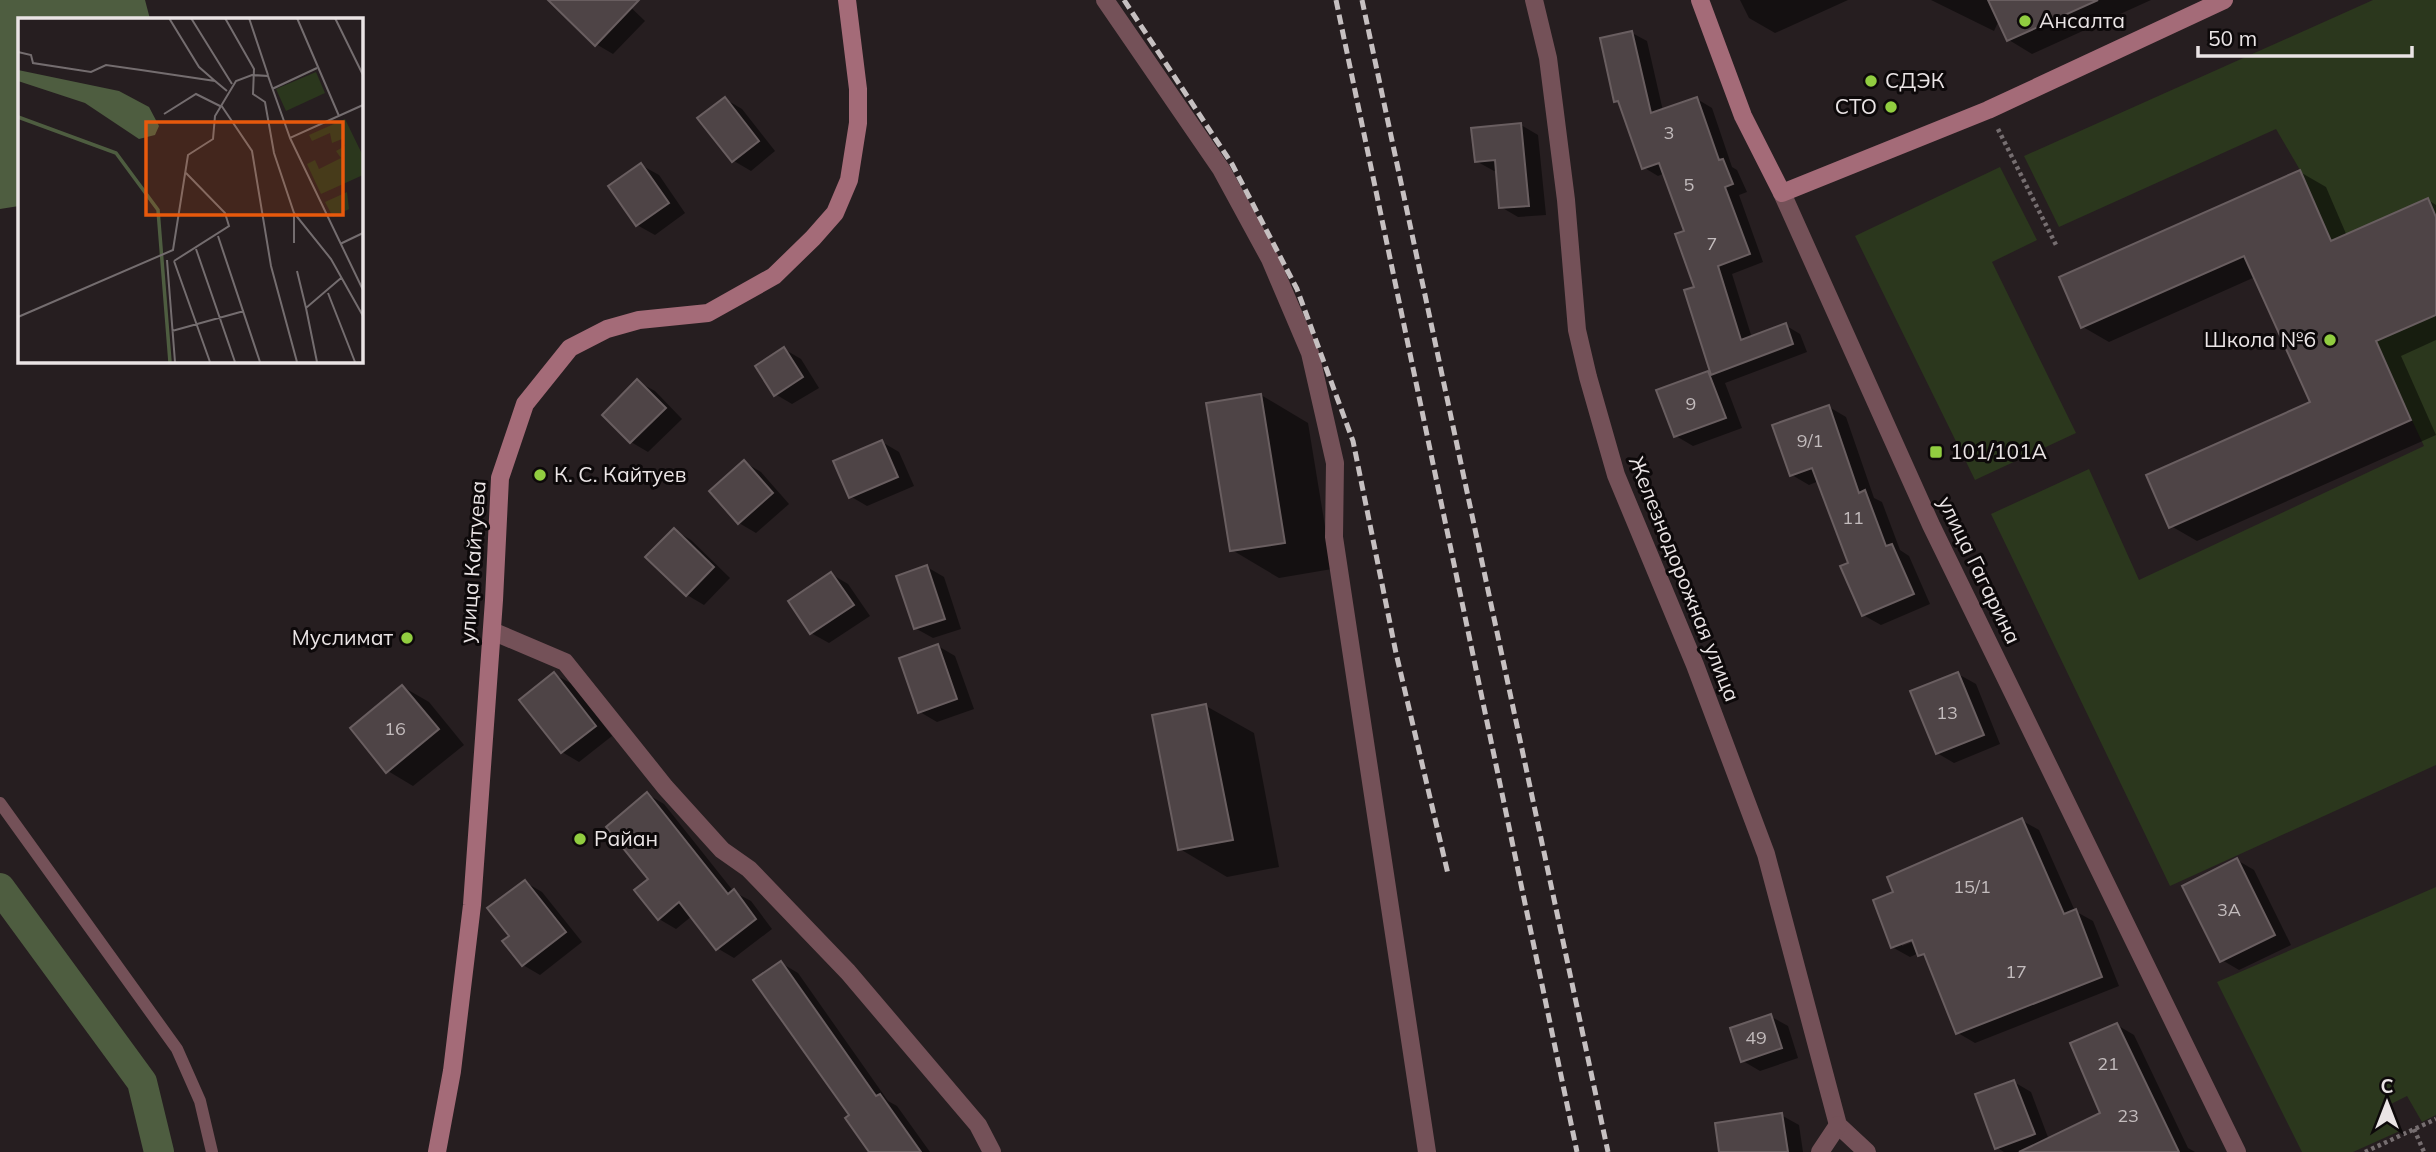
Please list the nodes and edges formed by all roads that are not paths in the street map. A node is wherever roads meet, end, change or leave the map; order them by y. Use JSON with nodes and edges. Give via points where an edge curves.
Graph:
{"nodes":[{"id":1,"x":847,"y":0,"type":"edge"},
{"id":2,"x":1105,"y":0,"type":"edge"},
{"id":3,"x":1534,"y":0,"type":"edge"},
{"id":4,"x":1700,"y":0,"type":"edge"},
{"id":5,"x":2224,"y":0,"type":"edge"},
{"id":6,"x":1782,"y":193,"type":"junction"},
{"id":7,"x":492,"y":631,"type":"junction"},
{"id":8,"x":0,"y":803,"type":"edge"},
{"id":9,"x":1838,"y":1125,"type":"junction"},
{"id":10,"x":212,"y":1152,"type":"edge"},
{"id":11,"x":437,"y":1152,"type":"edge"},
{"id":12,"x":992,"y":1152,"type":"edge"},
{"id":13,"x":1427,"y":1152,"type":"edge"},
{"id":14,"x":1820,"y":1152,"type":"edge"},
{"id":15,"x":1867,"y":1152,"type":"edge"},
{"id":16,"x":2237,"y":1152,"type":"edge"}],
"edges":[{"from":1,"to":7,"type":"main road","name":"улица Кайтуева","via":[[858,123],[849,180],[835,213],[774,276],[708,313],[607,328],[570,348],[525,404],[500,478]]},
{"from":2,"to":13,"type":"street","via":[[1221,169],[1270,259],[1310,353],[1335,463],[1334,537]]},
{"from":3,"to":9,"type":"street","name":"Железнодорожная улица","via":[[1548,58],[1577,330],[1588,377],[1616,475],[1695,665],[1766,854]]},
{"from":4,"to":6,"type":"main road","name":"улица Гагарина","via":[[1743,116]]},
{"from":5,"to":6,"type":"main road","via":[[1988,110]]},
{"from":6,"to":16,"type":"street","name":"улица Гагарина","via":[[1931,525]]},
{"from":7,"to":11,"type":"main road","name":"улица Кайтуева","via":[[472,905]]},
{"from":7,"to":12,"type":"street","via":[[565,662],[722,850],[749,869],[848,972],[978,1125]]},
{"from":8,"to":10,"type":"lane","via":[[177,1049],[200,1101]]},
{"from":9,"to":14,"type":"street"},
{"from":9,"to":15,"type":"street"}]}
